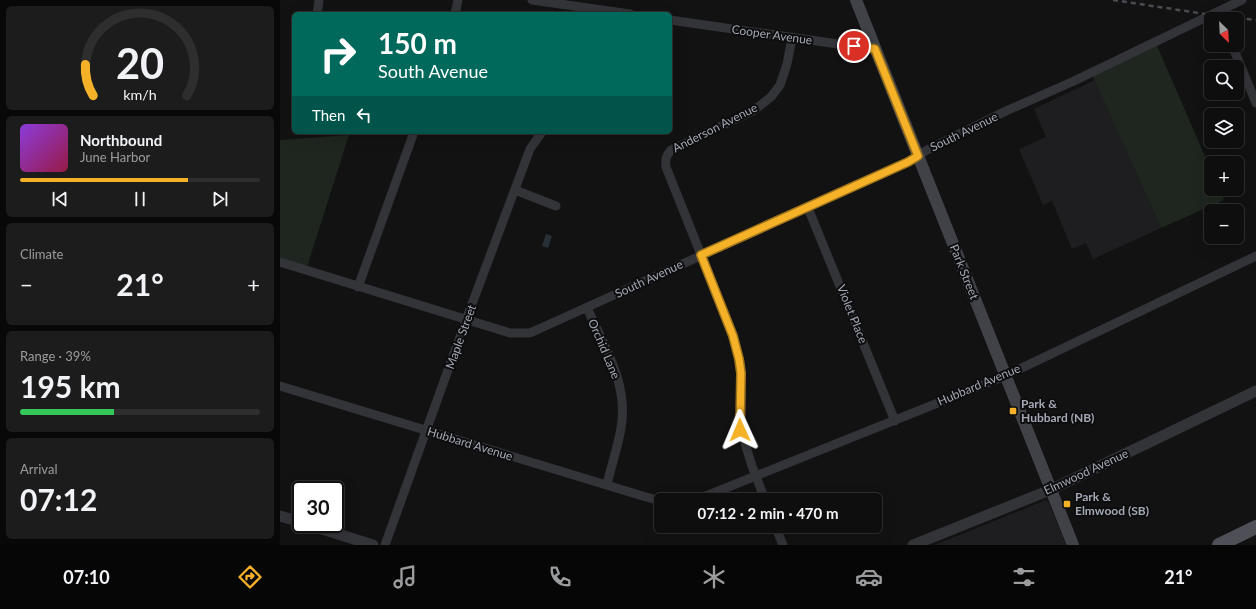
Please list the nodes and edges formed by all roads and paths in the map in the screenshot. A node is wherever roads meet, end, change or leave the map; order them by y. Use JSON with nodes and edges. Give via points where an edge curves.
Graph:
{"nodes":[{"id":1,"x":319,"y":0,"type":"edge"},
{"id":2,"x":458,"y":0,"type":"edge"},
{"id":3,"x":532,"y":0,"type":"edge"},
{"id":4,"x":856,"y":0,"type":"edge"},
{"id":5,"x":1242,"y":0,"type":"edge"},
{"id":6,"x":591,"y":11,"type":"edge"},
{"id":7,"x":317,"y":12,"type":"edge"},
{"id":8,"x":455,"y":12,"type":"edge"},
{"id":9,"x":604,"y":12,"type":"edge"},
{"id":10,"x":1222,"y":12,"type":"edge"},
{"id":11,"x":672,"y":20,"type":"edge"},
{"id":12,"x":1204,"y":22,"type":"edge"},
{"id":13,"x":792,"y":38,"type":"junction"},
{"id":14,"x":875,"y":49,"type":"junction"},
{"id":15,"x":1235,"y":52,"type":"edge"},
{"id":16,"x":1256,"y":103,"type":"edge"},
{"id":17,"x":413,"y":134,"type":"edge"},
{"id":18,"x":541,"y":134,"type":"edge"},
{"id":19,"x":918,"y":156,"type":"junction"},
{"id":20,"x":515,"y":190,"type":"junction"},
{"id":21,"x":556,"y":206,"type":"dead end"},
{"id":22,"x":808,"y":208,"type":"junction"},
{"id":23,"x":701,"y":255,"type":"junction"},
{"id":24,"x":1256,"y":256,"type":"edge"},
{"id":25,"x":280,"y":262,"type":"edge"},
{"id":26,"x":358,"y":287,"type":"junction"},
{"id":27,"x":587,"y":308,"type":"junction"},
{"id":28,"x":466,"y":320,"type":"junction"},
{"id":29,"x":1005,"y":376,"type":"junction"},
{"id":30,"x":280,"y":386,"type":"edge"},
{"id":31,"x":1256,"y":391,"type":"edge"},
{"id":32,"x":895,"y":421,"type":"junction"},
{"id":33,"x":426,"y":431,"type":"junction"},
{"id":34,"x":756,"y":476,"type":"junction"},
{"id":35,"x":607,"y":485,"type":"junction"},
{"id":36,"x":1050,"y":490,"type":"junction"},
{"id":37,"x":714,"y":493,"type":"edge"},
{"id":38,"x":762,"y":493,"type":"edge"},
{"id":39,"x":654,"y":499,"type":"edge"},
{"id":40,"x":280,"y":516,"type":"edge"},
{"id":41,"x":292,"y":519,"type":"edge"},
{"id":42,"x":1256,"y":527,"type":"edge"},
{"id":43,"x":335,"y":533,"type":"edge"},
{"id":44,"x":778,"y":533,"type":"edge"},
{"id":45,"x":373,"y":545,"type":"edge"},
{"id":46,"x":385,"y":545,"type":"edge"},
{"id":47,"x":783,"y":545,"type":"edge"},
{"id":48,"x":913,"y":545,"type":"edge"},
{"id":49,"x":1073,"y":545,"type":"edge"},
{"id":50,"x":1219,"y":545,"type":"edge"}],
"edges":[{"from":1,"to":7,"type":"street"},
{"from":2,"to":8,"type":"street"},
{"from":3,"to":6,"type":"street"},
{"from":4,"to":14,"type":"main road","name":"Park Street"},
{"from":5,"to":10,"type":"street","name":"South Avenue"},
{"from":6,"to":9,"type":"street"},
{"from":11,"to":13,"type":"street","name":"Cooper Avenue"},
{"from":12,"to":19,"type":"street","name":"South Avenue","via":[[993,118]]},
{"from":13,"to":14,"type":"street","name":"Cooper Avenue"},
{"from":13,"to":23,"type":"street","name":"Anderson Avenue","via":[[784,76],[771,97],[753,111],[671,150],[666,155],[665,162]]},
{"from":14,"to":19,"type":"main road","name":"Park Street"},
{"from":15,"to":16,"type":"street"},
{"from":17,"to":26,"type":"street"},
{"from":18,"to":20,"type":"street","name":"Maple Street","via":[[530,149]]},
{"from":19,"to":22,"type":"street","name":"South Avenue"},
{"from":19,"to":29,"type":"main road","name":"Park Street"},
{"from":20,"to":21,"type":"street"},
{"from":20,"to":28,"type":"street","name":"Maple Street"},
{"from":22,"to":23,"type":"street","name":"South Avenue"},
{"from":22,"to":32,"type":"street","name":"Violet Place"},
{"from":23,"to":27,"type":"street","name":"South Avenue"},
{"from":23,"to":34,"type":"street","name":"Anderson Avenue","via":[[733,336],[739,359],[740,430]]},
{"from":24,"to":29,"type":"street","name":"Hubbard Avenue"},
{"from":25,"to":26,"type":"street","name":"South Avenue"},
{"from":26,"to":28,"type":"street","name":"South Avenue"},
{"from":27,"to":28,"type":"street","name":"South Avenue","via":[[530,333],[510,333]]},
{"from":27,"to":35,"type":"street","name":"Orchid Lane","via":[[612,361],[621,392],[621,429]]},
{"from":28,"to":33,"type":"street","name":"Maple Street"},
{"from":29,"to":32,"type":"street","name":"Hubbard Avenue"},
{"from":29,"to":36,"type":"main road","name":"Park Street"},
{"from":30,"to":33,"type":"street","name":"Hubbard Avenue"},
{"from":31,"to":36,"type":"street","name":"Elmwood Avenue"},
{"from":32,"to":34,"type":"street","name":"Hubbard Avenue"},
{"from":33,"to":35,"type":"street","name":"Hubbard Avenue"},
{"from":33,"to":46,"type":"street","name":"Maple Street"},
{"from":34,"to":37,"type":"street","name":"Hubbard Avenue"},
{"from":34,"to":38,"type":"street","name":"Anderson Avenue"},
{"from":35,"to":39,"type":"street","name":"Hubbard Avenue"},
{"from":36,"to":48,"type":"street","name":"Elmwood Avenue"},
{"from":36,"to":49,"type":"main road","name":"Park Street"},
{"from":40,"to":41,"type":"street"},
{"from":42,"to":50,"type":"main road"},
{"from":43,"to":45,"type":"street"},
{"from":44,"to":47,"type":"street"}]}
